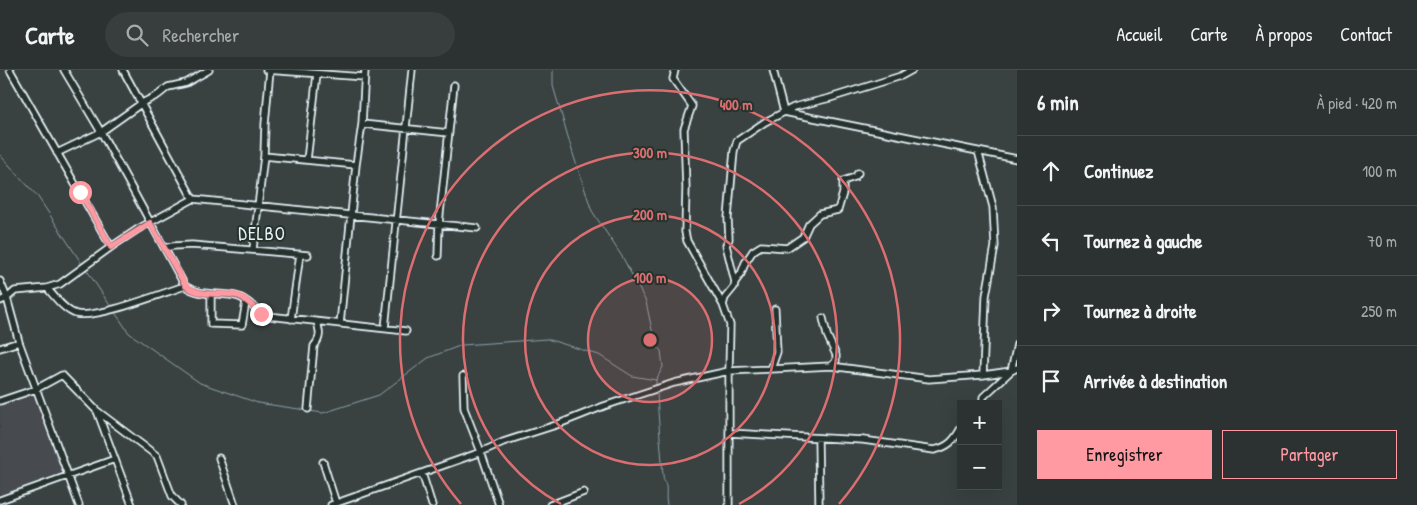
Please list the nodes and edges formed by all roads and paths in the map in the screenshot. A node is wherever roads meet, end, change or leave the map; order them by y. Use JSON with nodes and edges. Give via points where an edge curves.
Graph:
{"nodes":[{"id":1,"x":10,"y":70,"type":"edge"},
{"id":2,"x":64,"y":70,"type":"edge"},
{"id":3,"x":123,"y":70,"type":"edge"},
{"id":4,"x":209,"y":70,"type":"edge"},
{"id":5,"x":269,"y":70,"type":"edge"},
{"id":6,"x":365,"y":70,"type":"edge"},
{"id":7,"x":412,"y":70,"type":"edge"},
{"id":8,"x":675,"y":70,"type":"edge"},
{"id":9,"x":773,"y":70,"type":"edge"},
{"id":10,"x":912,"y":70,"type":"edge"},
{"id":11,"x":317,"y":74,"type":"junction"},
{"id":12,"x":364,"y":78,"type":"junction"},
{"id":13,"x":454,"y":85,"type":"dead end"},
{"id":14,"x":142,"y":104,"type":"junction"},
{"id":15,"x":784,"y":112,"type":"junction"},
{"id":16,"x":362,"y":124,"type":"junction"},
{"id":17,"x":405,"y":128,"type":"junction"},
{"id":18,"x":101,"y":132,"type":"junction"},
{"id":19,"x":449,"y":133,"type":"junction"},
{"id":20,"x":978,"y":151,"type":"junction"},
{"id":21,"x":57,"y":153,"type":"junction"},
{"id":22,"x":264,"y":156,"type":"junction"},
{"id":23,"x":1017,"y":159,"type":"edge"},
{"id":24,"x":307,"y":160,"type":"junction"},
{"id":25,"x":356,"y":165,"type":"junction"},
{"id":26,"x":858,"y":173,"type":"dead end"},
{"id":27,"x":194,"y":199,"type":"junction"},
{"id":28,"x":258,"y":205,"type":"junction"},
{"id":29,"x":351,"y":214,"type":"junction"},
{"id":30,"x":395,"y":219,"type":"junction"},
{"id":31,"x":150,"y":223,"type":"junction"},
{"id":32,"x":439,"y":223,"type":"junction"},
{"id":33,"x":477,"y":228,"type":"dead end"},
{"id":34,"x":111,"y":247,"type":"junction"},
{"id":35,"x":165,"y":248,"type":"junction"},
{"id":36,"x":253,"y":249,"type":"junction"},
{"id":37,"x":300,"y":254,"type":"junction"},
{"id":38,"x":308,"y":255,"type":"dead end"},
{"id":39,"x":438,"y":256,"type":"dead end"},
{"id":40,"x":0,"y":281,"type":"edge"},
{"id":41,"x":734,"y":282,"type":"junction"},
{"id":42,"x":186,"y":286,"type":"junction"},
{"id":43,"x":47,"y":288,"type":"junction"},
{"id":44,"x":211,"y":294,"type":"junction"},
{"id":45,"x":8,"y":298,"type":"junction"},
{"id":46,"x":0,"y":301,"type":"edge"},
{"id":47,"x":246,"y":302,"type":"junction"},
{"id":48,"x":723,"y":305,"type":"junction"},
{"id":49,"x":775,"y":308,"type":"dead end"},
{"id":50,"x":823,"y":318,"type":"dead end"},
{"id":51,"x":291,"y":319,"type":"junction"},
{"id":52,"x":317,"y":322,"type":"junction"},
{"id":53,"x":340,"y":324,"type":"junction"},
{"id":54,"x":385,"y":328,"type":"junction"},
{"id":55,"x":406,"y":331,"type":"dead end"},
{"id":56,"x":19,"y":342,"type":"junction"},
{"id":57,"x":1017,"y":344,"type":"edge"},
{"id":58,"x":0,"y":348,"type":"edge"},
{"id":59,"x":831,"y":366,"type":"junction"},
{"id":60,"x":1017,"y":368,"type":"edge"},
{"id":61,"x":771,"y":369,"type":"junction"},
{"id":62,"x":729,"y":371,"type":"junction"},
{"id":63,"x":1011,"y":371,"type":"junction"},
{"id":64,"x":983,"y":374,"type":"junction"},
{"id":65,"x":463,"y":376,"type":"dead end"},
{"id":66,"x":36,"y":389,"type":"junction"},
{"id":67,"x":983,"y":400,"type":"edge"},
{"id":68,"x":0,"y":401,"type":"edge"},
{"id":69,"x":308,"y":409,"type":"dead end"},
{"id":70,"x":96,"y":410,"type":"junction"},
{"id":71,"x":729,"y":433,"type":"junction"},
{"id":72,"x":957,"y":435,"type":"edge"},
{"id":73,"x":818,"y":438,"type":"junction"},
{"id":74,"x":481,"y":452,"type":"junction"},
{"id":75,"x":219,"y":458,"type":"dead end"},
{"id":76,"x":115,"y":459,"type":"junction"},
{"id":77,"x":323,"y":462,"type":"dead end"},
{"id":78,"x":422,"y":473,"type":"junction"},
{"id":79,"x":69,"y":475,"type":"junction"},
{"id":80,"x":584,"y":492,"type":"dead end"},
{"id":81,"x":0,"y":500,"type":"edge"},
{"id":82,"x":334,"y":504,"type":"edge"},
{"id":83,"x":80,"y":505,"type":"edge"},
{"id":84,"x":132,"y":505,"type":"edge"},
{"id":85,"x":181,"y":505,"type":"edge"},
{"id":86,"x":235,"y":505,"type":"edge"},
{"id":87,"x":432,"y":505,"type":"edge"},
{"id":88,"x":499,"y":505,"type":"edge"},
{"id":89,"x":550,"y":505,"type":"edge"},
{"id":90,"x":729,"y":505,"type":"edge"},
{"id":91,"x":820,"y":505,"type":"edge"}],
"edges":[{"from":1,"to":21,"type":"street"},
{"from":2,"to":18,"type":"street"},
{"from":3,"to":14,"type":"street"},
{"from":4,"to":14,"type":"street","via":[[186,83],[168,87]]},
{"from":5,"to":11,"type":"street"},
{"from":5,"to":22,"type":"street"},
{"from":6,"to":12,"type":"street"},
{"from":7,"to":17,"type":"street"},
{"from":8,"to":48,"type":"street","via":[[673,79],[692,106],[684,129],[685,232]]},
{"from":9,"to":15,"type":"street"},
{"from":10,"to":15,"type":"street"},
{"from":11,"to":12,"type":"street"},
{"from":11,"to":24,"type":"street"},
{"from":12,"to":16,"type":"street"},
{"from":13,"to":19,"type":"street"},
{"from":14,"to":18,"type":"street"},
{"from":14,"to":27,"type":"street"},
{"from":15,"to":20,"type":"street"},
{"from":15,"to":41,"type":"street","via":[[737,141],[734,151],[726,245]]},
{"from":16,"to":17,"type":"street"},
{"from":16,"to":25,"type":"street"},
{"from":17,"to":19,"type":"street"},
{"from":17,"to":30,"type":"street"},
{"from":18,"to":21,"type":"street"},
{"from":18,"to":31,"type":"street"},
{"from":19,"to":32,"type":"street"},
{"from":20,"to":23,"type":"street"},
{"from":20,"to":64,"type":"street","via":[[993,206],[995,246],[986,296]]},
{"from":21,"to":34,"type":"street"},
{"from":22,"to":24,"type":"street"},
{"from":22,"to":28,"type":"street"},
{"from":24,"to":25,"type":"street"},
{"from":25,"to":29,"type":"street"},
{"from":26,"to":41,"type":"street","via":[[844,181],[838,210],[820,214],[809,224],[803,237],[787,248],[761,246],[745,263]]},
{"from":27,"to":28,"type":"street"},
{"from":27,"to":31,"type":"street"},
{"from":28,"to":29,"type":"street"},
{"from":28,"to":36,"type":"street"},
{"from":29,"to":30,"type":"street"},
{"from":29,"to":53,"type":"street"},
{"from":30,"to":32,"type":"street"},
{"from":30,"to":54,"type":"street"},
{"from":31,"to":34,"type":"street"},
{"from":31,"to":35,"type":"street"},
{"from":32,"to":33,"type":"street"},
{"from":32,"to":39,"type":"street"},
{"from":34,"to":43,"type":"street","via":[[60,284]]},
{"from":35,"to":36,"type":"street","via":[[182,245]]},
{"from":35,"to":42,"type":"street"},
{"from":36,"to":37,"type":"street"},
{"from":37,"to":38,"type":"street"},
{"from":37,"to":51,"type":"street"},
{"from":40,"to":45,"type":"street"},
{"from":41,"to":48,"type":"street"},
{"from":42,"to":43,"type":"street","via":[[85,315],[69,310]]},
{"from":42,"to":44,"type":"street"},
{"from":43,"to":45,"type":"street","via":[[15,291]]},
{"from":44,"to":47,"type":"street","via":[[235,296]]},
{"from":44,"to":47,"type":"street","via":[[211,324],[242,325]]},
{"from":45,"to":46,"type":"street"},
{"from":45,"to":56,"type":"street"},
{"from":47,"to":51,"type":"street","via":[[261,314]]},
{"from":48,"to":62,"type":"street","via":[[730,325]]},
{"from":49,"to":61,"type":"street","via":[[777,352]]},
{"from":50,"to":59,"type":"street","via":[[836,355]]},
{"from":51,"to":52,"type":"street"},
{"from":52,"to":53,"type":"street"},
{"from":52,"to":69,"type":"street","via":[[320,334],[314,346]]},
{"from":53,"to":54,"type":"street"},
{"from":54,"to":55,"type":"street"},
{"from":56,"to":58,"type":"street"},
{"from":56,"to":66,"type":"street"},
{"from":57,"to":63,"type":"street"},
{"from":59,"to":61,"type":"street"},
{"from":59,"to":64,"type":"street","via":[[929,379]]},
{"from":60,"to":63,"type":"street"},
{"from":61,"to":62,"type":"street"},
{"from":62,"to":71,"type":"street"},
{"from":62,"to":74,"type":"street","via":[[674,383]]},
{"from":63,"to":64,"type":"street"},
{"from":63,"to":67,"type":"street"},
{"from":65,"to":74,"type":"street","via":[[464,408]]},
{"from":66,"to":68,"type":"street"},
{"from":66,"to":70,"type":"street","via":[[62,375]]},
{"from":66,"to":79,"type":"street"},
{"from":70,"to":76,"type":"street"},
{"from":70,"to":85,"type":"street","via":[[157,456],[172,496]]},
{"from":71,"to":73,"type":"street"},
{"from":71,"to":90,"type":"street"},
{"from":72,"to":73,"type":"street","via":[[944,448],[934,450],[863,440]]},
{"from":73,"to":91,"type":"street"},
{"from":74,"to":78,"type":"street"},
{"from":74,"to":88,"type":"street"},
{"from":75,"to":86,"type":"street"},
{"from":76,"to":79,"type":"street"},
{"from":76,"to":84,"type":"street"},
{"from":77,"to":82,"type":"street"},
{"from":78,"to":82,"type":"street"},
{"from":78,"to":87,"type":"street"},
{"from":79,"to":81,"type":"street"},
{"from":79,"to":83,"type":"street"},
{"from":80,"to":89,"type":"street"}]}
